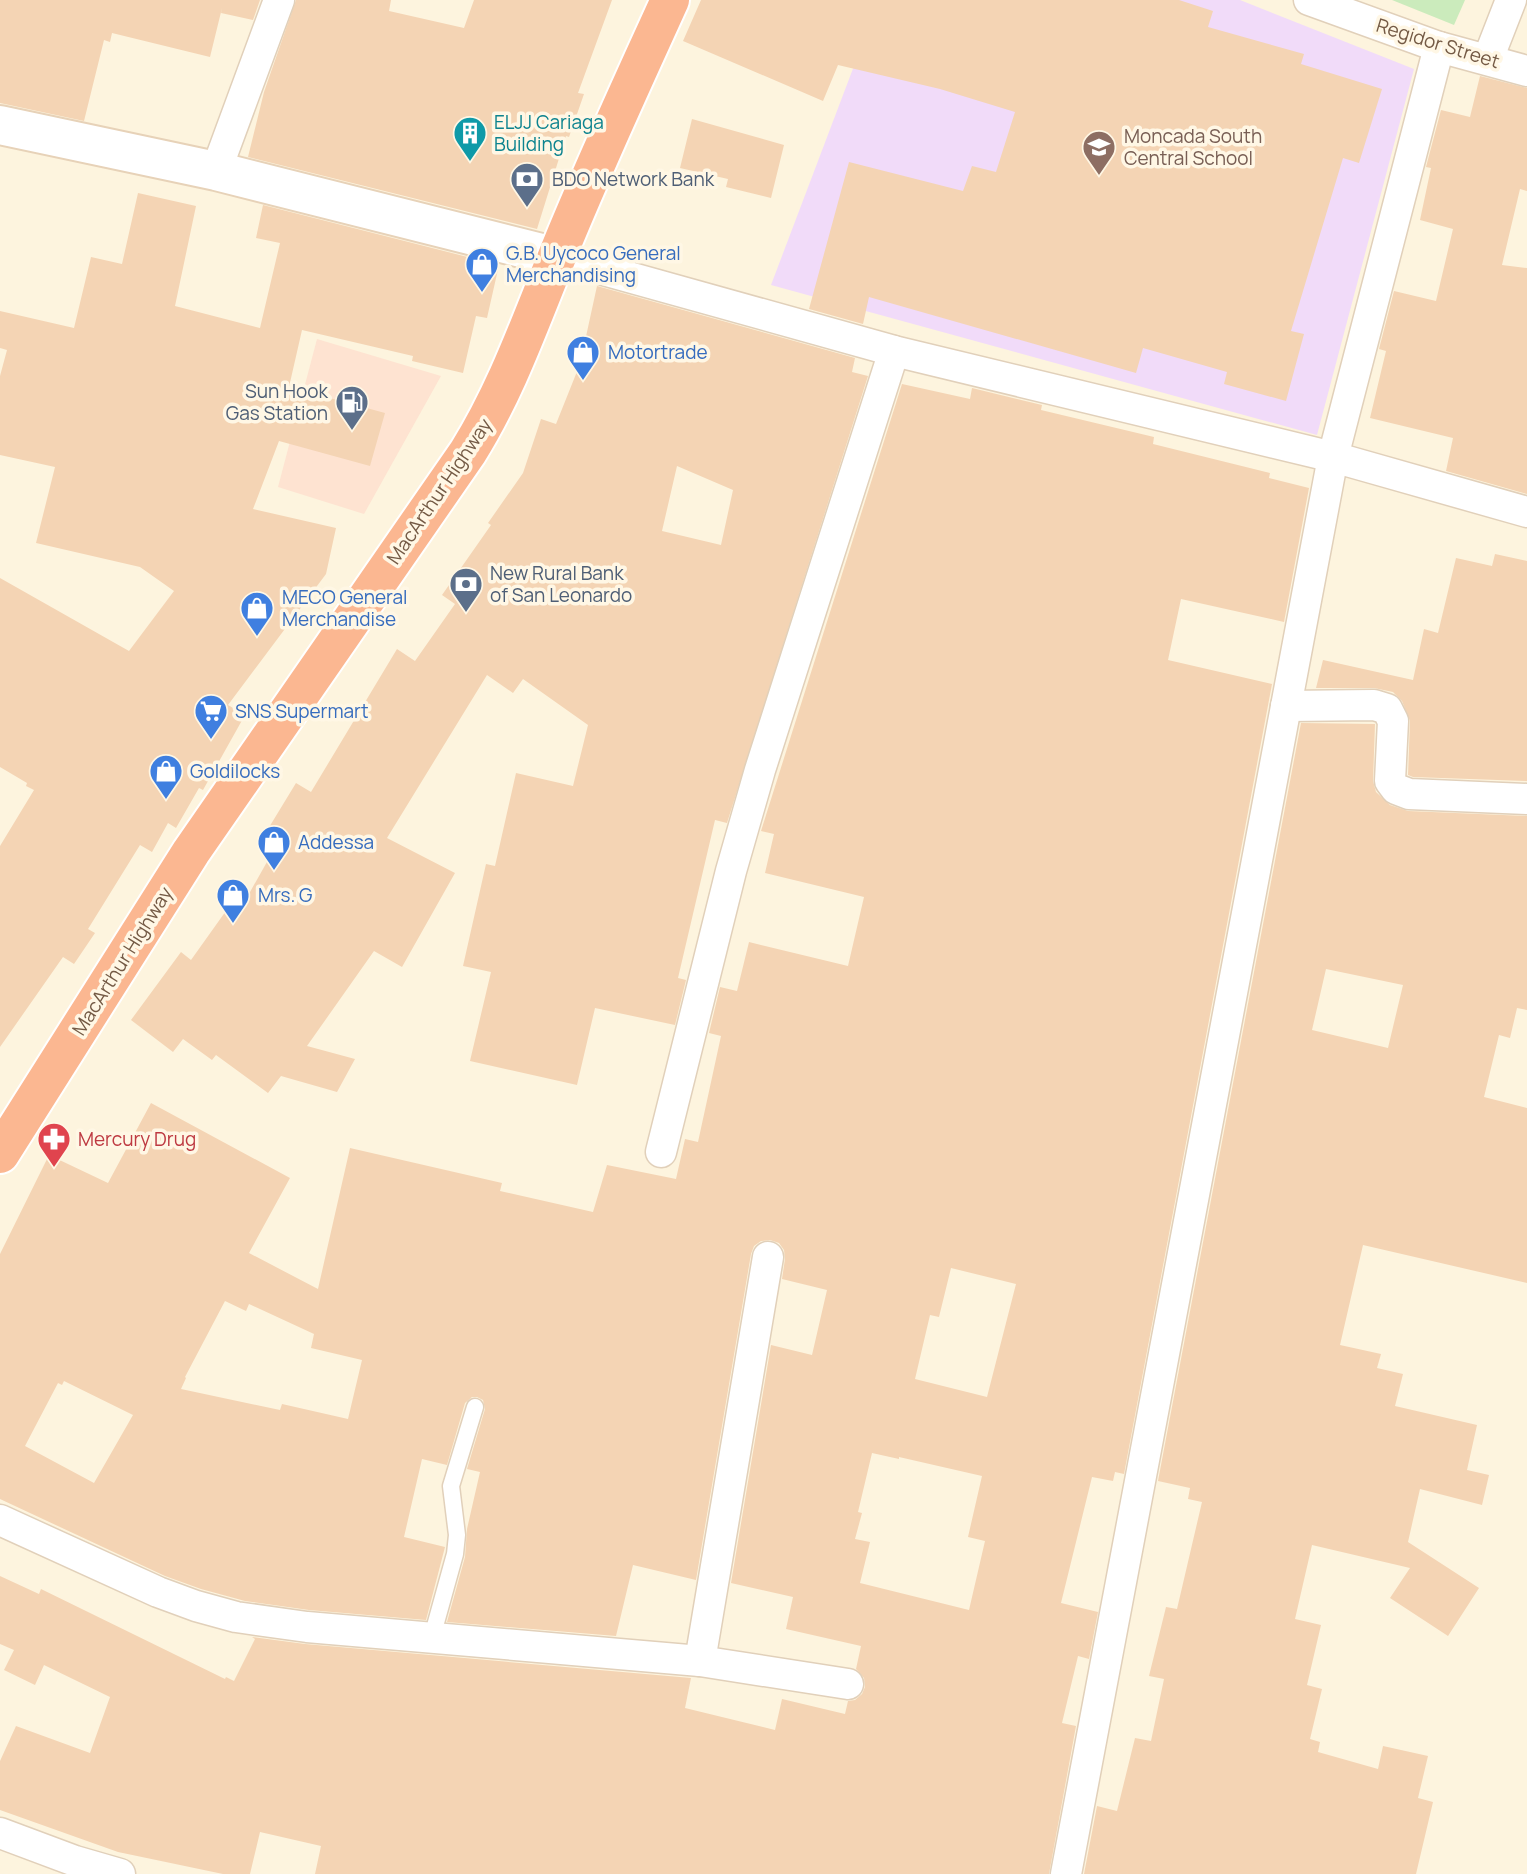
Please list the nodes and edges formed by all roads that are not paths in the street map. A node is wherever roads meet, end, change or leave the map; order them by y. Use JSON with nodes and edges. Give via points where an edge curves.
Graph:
{"nodes":[{"id":1,"x":279,"y":0,"type":"edge"},
{"id":2,"x":670,"y":0,"type":"edge"},
{"id":3,"x":1309,"y":0,"type":"edge"},
{"id":4,"x":1511,"y":0,"type":"edge"},
{"id":5,"x":1439,"y":47,"type":"junction"},
{"id":6,"x":1488,"y":59,"type":"junction"},
{"id":7,"x":1527,"y":71,"type":"edge"},
{"id":8,"x":0,"y":125,"type":"edge"},
{"id":9,"x":216,"y":172,"type":"junction"},
{"id":10,"x":557,"y":257,"type":"junction"},
{"id":11,"x":894,"y":351,"type":"junction"},
{"id":12,"x":1333,"y":457,"type":"junction"},
{"id":13,"x":1527,"y":512,"type":"edge"},
{"id":14,"x":1286,"y":706,"type":"junction"},
{"id":15,"x":1527,"y":799,"type":"edge"},
{"id":16,"x":661,"y":1152,"type":"dead end"},
{"id":17,"x":0,"y":1154,"type":"edge"},
{"id":18,"x":768,"y":1257,"type":"dead end"},
{"id":19,"x":475,"y":1407,"type":"dead end"},
{"id":20,"x":0,"y":1520,"type":"edge"},
{"id":21,"x":432,"y":1637,"type":"junction"},
{"id":22,"x":701,"y":1661,"type":"junction"},
{"id":23,"x":848,"y":1684,"type":"dead end"},
{"id":24,"x":0,"y":1833,"type":"edge"},
{"id":25,"x":120,"y":1874,"type":"edge"},
{"id":26,"x":1066,"y":1874,"type":"edge"}],
"edges":[{"from":1,"to":9,"type":"street"},
{"from":2,"to":10,"type":"highway","name":"MacArthur Highway"},
{"from":3,"to":5,"type":"street","name":"Regidor Street"},
{"from":4,"to":6,"type":"street"},
{"from":5,"to":6,"type":"street","name":"Regidor Street"},
{"from":5,"to":12,"type":"street"},
{"from":6,"to":7,"type":"street","name":"Regidor Street"},
{"from":8,"to":9,"type":"street"},
{"from":9,"to":10,"type":"street"},
{"from":10,"to":11,"type":"street"},
{"from":10,"to":17,"type":"highway","name":"MacArthur Highway","via":[[485,425],[191,852]]},
{"from":11,"to":12,"type":"street"},
{"from":11,"to":16,"type":"street","via":[[749,808]]},
{"from":12,"to":13,"type":"street"},
{"from":12,"to":14,"type":"street"},
{"from":14,"to":15,"type":"street","via":[[1374,705],[1388,709],[1392,721],[1390,781],[1396,789],[1409,794]]},
{"from":14,"to":26,"type":"street"},
{"from":18,"to":22,"type":"street"},
{"from":19,"to":21,"type":"lane","via":[[451,1486],[455,1554]]},
{"from":20,"to":21,"type":"street","via":[[158,1592],[236,1617]]},
{"from":21,"to":22,"type":"street"},
{"from":22,"to":23,"type":"street"},
{"from":24,"to":25,"type":"street"}]}
